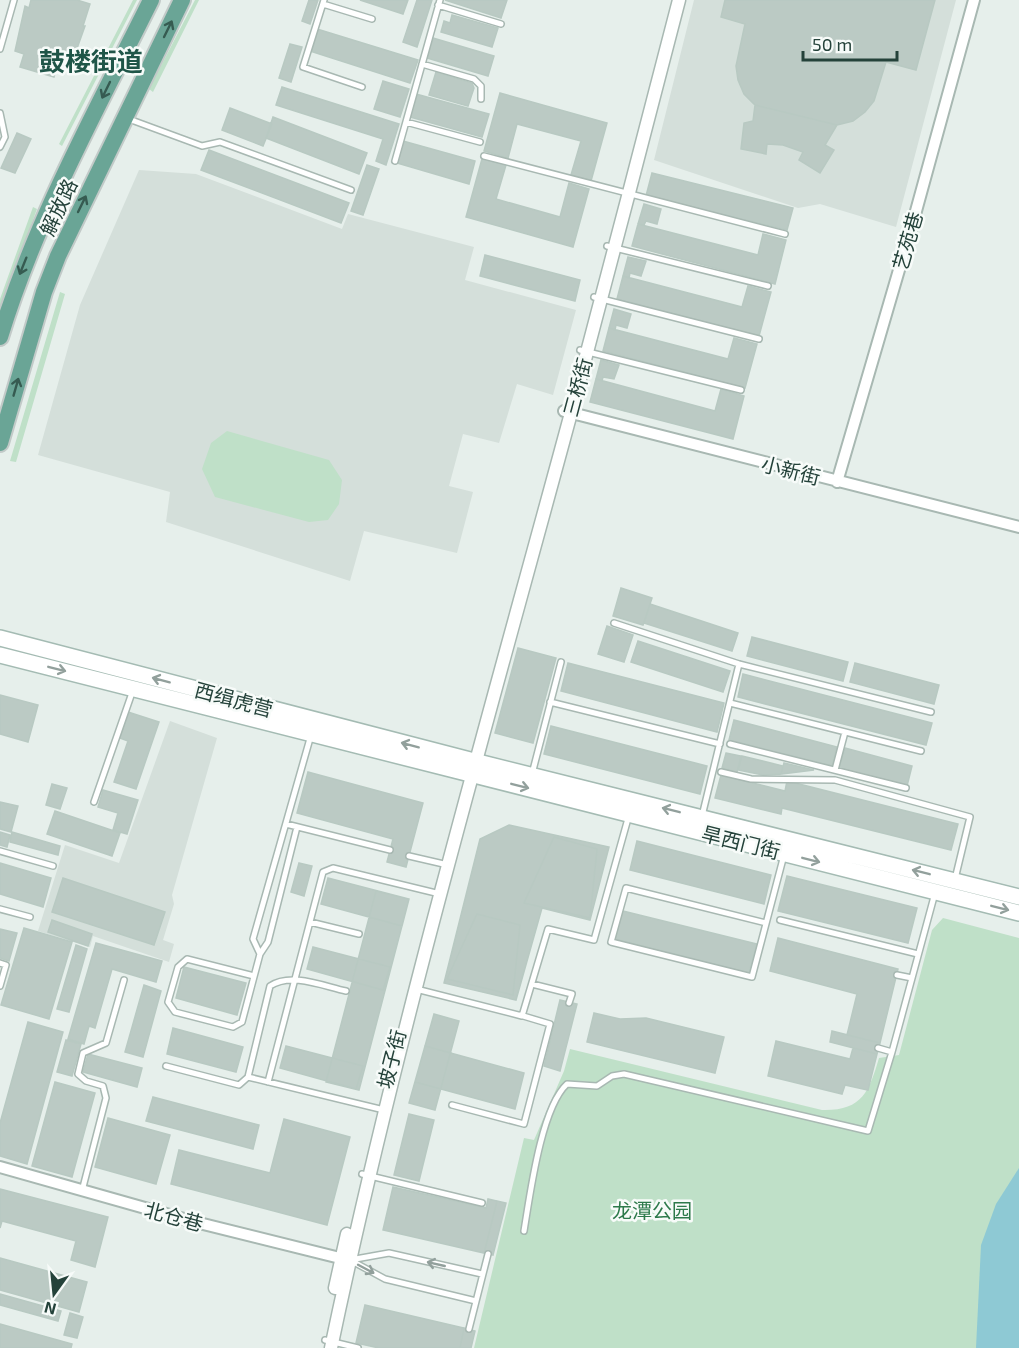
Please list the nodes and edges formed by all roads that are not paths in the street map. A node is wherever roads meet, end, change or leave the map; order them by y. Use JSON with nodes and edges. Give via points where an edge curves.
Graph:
{"nodes":[{"id":1,"x":14,"y":0,"type":"edge"},
{"id":2,"x":151,"y":0,"type":"edge"},
{"id":3,"x":182,"y":0,"type":"edge"},
{"id":4,"x":670,"y":0,"type":"edge"},
{"id":5,"x":679,"y":0,"type":"edge"},
{"id":6,"x":974,"y":0,"type":"edge"},
{"id":7,"x":323,"y":2,"type":"edge"},
{"id":8,"x":439,"y":2,"type":"edge"},
{"id":9,"x":0,"y":19,"type":"edge"},
{"id":10,"x":372,"y":19,"type":"dead end"},
{"id":11,"x":8,"y":21,"type":"junction"},
{"id":12,"x":501,"y":24,"type":"dead end"},
{"id":13,"x":0,"y":49,"type":"edge"},
{"id":14,"x":422,"y":64,"type":"junction"},
{"id":15,"x":362,"y":87,"type":"dead end"},
{"id":16,"x":481,"y":99,"type":"dead end"},
{"id":17,"x":0,"y":113,"type":"edge"},
{"id":18,"x":124,"y":118,"type":"junction"},
{"id":19,"x":406,"y":122,"type":"junction"},
{"id":20,"x":480,"y":142,"type":"dead end"},
{"id":21,"x":0,"y":147,"type":"edge"},
{"id":22,"x":484,"y":156,"type":"dead end"},
{"id":23,"x":395,"y":161,"type":"dead end"},
{"id":24,"x":351,"y":190,"type":"dead end"},
{"id":25,"x":624,"y":194,"type":"junction"},
{"id":26,"x":785,"y":234,"type":"dead end"},
{"id":27,"x":610,"y":247,"type":"junction"},
{"id":28,"x":768,"y":286,"type":"dead end"},
{"id":29,"x":597,"y":298,"type":"junction"},
{"id":30,"x":0,"y":337,"type":"edge"},
{"id":31,"x":759,"y":339,"type":"dead end"},
{"id":32,"x":583,"y":351,"type":"junction"},
{"id":33,"x":741,"y":390,"type":"dead end"},
{"id":34,"x":567,"y":412,"type":"junction"},
{"id":35,"x":0,"y":443,"type":"edge"},
{"id":36,"x":837,"y":482,"type":"junction"},
{"id":37,"x":1019,"y":527,"type":"edge"},
{"id":38,"x":614,"y":623,"type":"dead end"},
{"id":39,"x":0,"y":638,"type":"edge"},
{"id":40,"x":0,"y":655,"type":"edge"},
{"id":41,"x":561,"y":662,"type":"dead end"},
{"id":42,"x":739,"y":664,"type":"junction"},
{"id":43,"x":133,"y":688,"type":"junction"},
{"id":44,"x":550,"y":702,"type":"junction"},
{"id":45,"x":730,"y":703,"type":"junction"},
{"id":46,"x":931,"y":712,"type":"dead end"},
{"id":47,"x":845,"y":732,"type":"junction"},
{"id":48,"x":311,"y":733,"type":"junction"},
{"id":49,"x":720,"y":744,"type":"junction"},
{"id":50,"x":730,"y":744,"type":"dead end"},
{"id":51,"x":921,"y":751,"type":"dead end"},
{"id":52,"x":469,"y":766,"type":"junction"},
{"id":53,"x":835,"y":770,"type":"junction"},
{"id":54,"x":721,"y":772,"type":"dead end"},
{"id":55,"x":531,"y":776,"type":"junction"},
{"id":56,"x":906,"y":788,"type":"dead end"},
{"id":57,"x":94,"y":801,"type":"dead end"},
{"id":58,"x":629,"y":814,"type":"junction"},
{"id":59,"x":701,"y":818,"type":"junction"},
{"id":60,"x":286,"y":824,"type":"junction"},
{"id":61,"x":297,"y":827,"type":"junction"},
{"id":62,"x":390,"y":850,"type":"dead end"},
{"id":63,"x":0,"y":851,"type":"edge"},
{"id":64,"x":785,"y":853,"type":"junction"},
{"id":65,"x":409,"y":856,"type":"dead end"},
{"id":66,"x":444,"y":864,"type":"junction"},
{"id":67,"x":53,"y":866,"type":"dead end"},
{"id":68,"x":954,"y":881,"type":"junction"},
{"id":69,"x":935,"y":892,"type":"junction"},
{"id":70,"x":437,"y":893,"type":"junction"},
{"id":71,"x":1019,"y":897,"type":"edge"},
{"id":72,"x":0,"y":909,"type":"edge"},
{"id":73,"x":1019,"y":913,"type":"edge"},
{"id":74,"x":30,"y":917,"type":"dead end"},
{"id":75,"x":780,"y":920,"type":"dead end"},
{"id":76,"x":310,"y":922,"type":"junction"},
{"id":77,"x":766,"y":923,"type":"junction"},
{"id":78,"x":359,"y":934,"type":"dead end"},
{"id":79,"x":260,"y":954,"type":"junction"},
{"id":80,"x":918,"y":954,"type":"junction"},
{"id":81,"x":0,"y":963,"type":"edge"},
{"id":82,"x":897,"y":975,"type":"dead end"},
{"id":83,"x":254,"y":976,"type":"junction"},
{"id":84,"x":912,"y":978,"type":"junction"},
{"id":85,"x":124,"y":980,"type":"dead end"},
{"id":86,"x":295,"y":980,"type":"junction"},
{"id":87,"x":532,"y":984,"type":"junction"},
{"id":88,"x":0,"y":986,"type":"edge"},
{"id":89,"x":416,"y":989,"type":"junction"},
{"id":90,"x":346,"y":991,"type":"dead end"},
{"id":91,"x":569,"y":1003,"type":"dead end"},
{"id":92,"x":520,"y":1016,"type":"junction"},
{"id":93,"x":878,"y":1048,"type":"dead end"},
{"id":94,"x":892,"y":1052,"type":"junction"},
{"id":95,"x":166,"y":1066,"type":"dead end"},
{"id":96,"x":248,"y":1077,"type":"junction"},
{"id":97,"x":268,"y":1082,"type":"junction"},
{"id":98,"x":452,"y":1106,"type":"dead end"},
{"id":99,"x":382,"y":1110,"type":"junction"},
{"id":100,"x":0,"y":1167,"type":"edge"},
{"id":101,"x":366,"y":1175,"type":"junction"},
{"id":102,"x":82,"y":1191,"type":"junction"},
{"id":103,"x":482,"y":1203,"type":"dead end"},
{"id":104,"x":524,"y":1231,"type":"dead end"},
{"id":105,"x":488,"y":1254,"type":"dead end"},
{"id":106,"x":345,"y":1259,"type":"junction"},
{"id":107,"x":482,"y":1274,"type":"junction"},
{"id":108,"x":476,"y":1301,"type":"junction"},
{"id":109,"x":469,"y":1329,"type":"dead end"},
{"id":110,"x":328,"y":1344,"type":"edge"},
{"id":111,"x":358,"y":1348,"type":"edge"}],
"edges":[{"from":1,"to":11,"type":"lane"},
{"from":2,"to":30,"type":"main road","name":"解放路","one_way":true,"via":[[51,200],[18,278]]},
{"from":18,"to":3,"type":"main road","name":"解放路","one_way":true},
{"from":4,"to":25,"type":"street","name":"三桥街"},
{"from":5,"to":25,"type":"street","name":"三桥街"},
{"from":6,"to":36,"type":"street","name":"艺苑巷"},
{"from":7,"to":10,"type":"lane"},
{"from":7,"to":15,"type":"lane","via":[[303,67]]},
{"from":8,"to":12,"type":"lane"},
{"from":8,"to":14,"type":"lane"},
{"from":9,"to":11,"type":"lane"},
{"from":11,"to":13,"type":"lane"},
{"from":14,"to":16,"type":"lane","via":[[474,79],[481,86]]},
{"from":14,"to":19,"type":"lane"},
{"from":17,"to":21,"type":"lane","via":[[5,136]]},
{"from":18,"to":24,"type":"lane","via":[[202,146],[220,142]]},
{"from":35,"to":18,"type":"main road","name":"解放路","one_way":true,"via":[[44,292]]},
{"from":19,"to":20,"type":"lane"},
{"from":19,"to":23,"type":"lane"},
{"from":22,"to":25,"type":"lane"},
{"from":25,"to":26,"type":"lane"},
{"from":25,"to":27,"type":"street","name":"三桥街"},
{"from":27,"to":28,"type":"lane"},
{"from":27,"to":29,"type":"street","name":"三桥街"},
{"from":29,"to":31,"type":"lane"},
{"from":29,"to":32,"type":"street","name":"三桥街"},
{"from":32,"to":33,"type":"lane"},
{"from":32,"to":34,"type":"street","name":"三桥街"},
{"from":34,"to":36,"type":"street","name":"小新街"},
{"from":34,"to":52,"type":"street","name":"三桥街"},
{"from":36,"to":37,"type":"street","name":"小新街"},
{"from":38,"to":42,"type":"lane"},
{"from":52,"to":39,"type":"main road","name":"西缉虎营","one_way":true},
{"from":40,"to":43,"type":"main road","name":"西缉虎营","one_way":true},
{"from":41,"to":44,"type":"lane"},
{"from":42,"to":45,"type":"lane"},
{"from":42,"to":46,"type":"lane"},
{"from":43,"to":48,"type":"main road","name":"西缉虎营"},
{"from":43,"to":57,"type":"lane"},
{"from":44,"to":49,"type":"lane"},
{"from":44,"to":55,"type":"lane"},
{"from":45,"to":47,"type":"lane"},
{"from":45,"to":49,"type":"lane"},
{"from":47,"to":51,"type":"lane"},
{"from":47,"to":53,"type":"lane"},
{"from":48,"to":52,"type":"main road","name":"西缉虎营"},
{"from":48,"to":60,"type":"lane"},
{"from":49,"to":59,"type":"lane"},
{"from":50,"to":53,"type":"lane"},
{"from":52,"to":55,"type":"main road","name":"旱西门街"},
{"from":52,"to":58,"type":"main road","name":"旱西门街","one_way":true},
{"from":52,"to":66,"type":"street","name":"坡子街"},
{"from":53,"to":56,"type":"lane"},
{"from":54,"to":68,"type":"lane","via":[[751,780],[834,780],[970,817]]},
{"from":59,"to":55,"type":"main road","name":"旱西门街","one_way":true},
{"from":58,"to":64,"type":"main road","name":"旱西门街"},
{"from":58,"to":87,"type":"lane","via":[[594,940],[548,929]]},
{"from":68,"to":59,"type":"main road","name":"旱西门街","one_way":true},
{"from":60,"to":61,"type":"lane"},
{"from":60,"to":79,"type":"lane","via":[[253,939]]},
{"from":61,"to":62,"type":"lane"},
{"from":61,"to":79,"type":"lane","via":[[268,942]]},
{"from":63,"to":67,"type":"lane"},
{"from":64,"to":69,"type":"main road","name":"旱西门街","one_way":true},
{"from":64,"to":77,"type":"lane"},
{"from":65,"to":66,"type":"lane"},
{"from":66,"to":70,"type":"street","name":"坡子街"},
{"from":68,"to":71,"type":"main road","name":"旱西门街"},
{"from":69,"to":73,"type":"main road","name":"旱西门街","one_way":true},
{"from":69,"to":80,"type":"lane"},
{"from":70,"to":76,"type":"lane","via":[[333,868],[323,872]]},
{"from":70,"to":89,"type":"street","name":"坡子街"},
{"from":70,"to":99,"type":"street","name":"坡子街"},
{"from":72,"to":74,"type":"lane"},
{"from":75,"to":80,"type":"lane"},
{"from":76,"to":78,"type":"lane"},
{"from":76,"to":86,"type":"lane"},
{"from":77,"to":77,"type":"lane","via":[[752,977],[611,942],[626,888]]},
{"from":79,"to":83,"type":"lane"},
{"from":80,"to":84,"type":"lane"},
{"from":81,"to":88,"type":"lane","via":[[6,964]]},
{"from":82,"to":84,"type":"lane"},
{"from":83,"to":83,"type":"lane","via":[[242,1022],[233,1027],[176,1012],[168,1002],[178,966],[187,959]]},
{"from":84,"to":94,"type":"lane"},
{"from":85,"to":102,"type":"lane","via":[[106,1043],[83,1053],[78,1074],[103,1086],[106,1098]]},
{"from":86,"to":90,"type":"lane"},
{"from":86,"to":96,"type":"lane","via":[[279,980],[270,986]]},
{"from":86,"to":97,"type":"lane"},
{"from":87,"to":91,"type":"lane","via":[[572,994]]},
{"from":87,"to":92,"type":"lane"},
{"from":89,"to":92,"type":"lane"},
{"from":89,"to":99,"type":"street","name":"坡子街"},
{"from":92,"to":98,"type":"lane","via":[[550,1024],[524,1124]]},
{"from":93,"to":94,"type":"lane"},
{"from":94,"to":104,"type":"lane","via":[[868,1131],[624,1074],[612,1076],[597,1086],[567,1084],[560,1090],[542,1139]]},
{"from":95,"to":96,"type":"lane","via":[[239,1085]]},
{"from":96,"to":97,"type":"lane"},
{"from":97,"to":99,"type":"lane"},
{"from":99,"to":101,"type":"street","name":"坡子街"},
{"from":100,"to":102,"type":"street","name":"北仓巷"},
{"from":101,"to":103,"type":"lane"},
{"from":101,"to":106,"type":"street","name":"坡子街"},
{"from":102,"to":106,"type":"street","name":"北仓巷"},
{"from":105,"to":107,"type":"lane"},
{"from":107,"to":106,"type":"lane","one_way":true,"via":[[389,1253]]},
{"from":106,"to":108,"type":"lane","one_way":true,"via":[[385,1279]]},
{"from":106,"to":110,"type":"street","name":"坡子街"},
{"from":107,"to":108,"type":"lane"},
{"from":108,"to":109,"type":"lane"},
{"from":110,"to":111,"type":"lane"}]}
